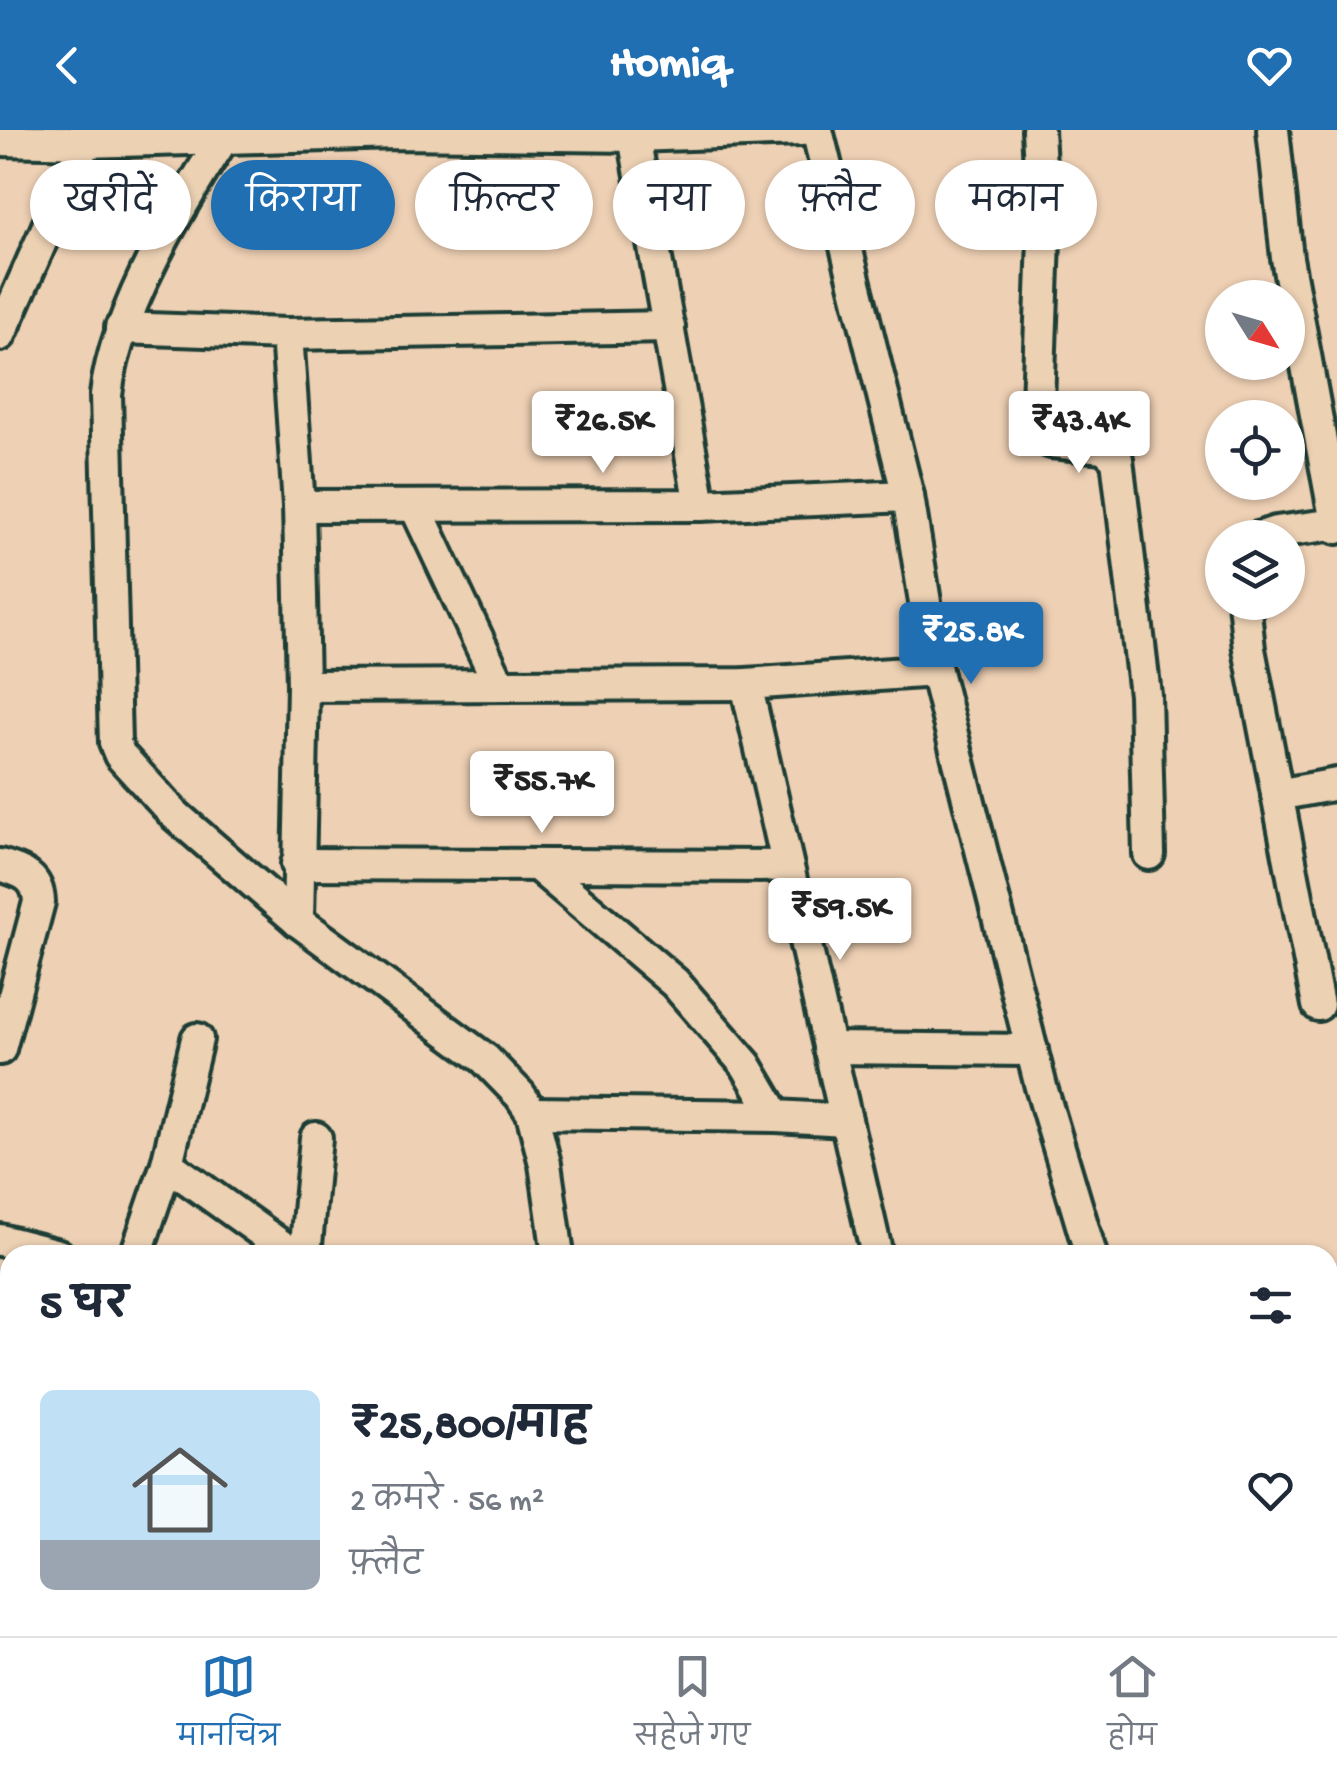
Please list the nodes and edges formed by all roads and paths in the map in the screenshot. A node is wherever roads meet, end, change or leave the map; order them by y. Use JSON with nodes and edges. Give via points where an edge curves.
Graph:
{"nodes":[{"id":1,"x":801,"y":130,"type":"edge"},
{"id":2,"x":816,"y":130,"type":"edge"},
{"id":3,"x":1038,"y":130,"type":"edge"},
{"id":4,"x":1274,"y":130,"type":"edge"},
{"id":5,"x":634,"y":136,"type":"junction"},
{"id":6,"x":224,"y":137,"type":"junction"},
{"id":7,"x":0,"y":140,"type":"edge"},
{"id":8,"x":85,"y":142,"type":"junction"},
{"id":9,"x":669,"y":327,"type":"junction"},
{"id":10,"x":121,"y":328,"type":"junction"},
{"id":11,"x":287,"y":334,"type":"junction"},
{"id":12,"x":0,"y":335,"type":"edge"},
{"id":13,"x":1334,"y":481,"type":"edge"},
{"id":14,"x":908,"y":496,"type":"junction"},
{"id":15,"x":299,"y":506,"type":"junction"},
{"id":16,"x":700,"y":506,"type":"junction"},
{"id":17,"x":416,"y":508,"type":"junction"},
{"id":18,"x":1337,"y":526,"type":"edge"},
{"id":19,"x":1305,"y":529,"type":"edge"},
{"id":20,"x":1246,"y":620,"type":"edge"},
{"id":21,"x":936,"y":671,"type":"junction"},
{"id":22,"x":499,"y":684,"type":"junction"},
{"id":23,"x":746,"y":684,"type":"junction"},
{"id":24,"x":304,"y":686,"type":"junction"},
{"id":25,"x":1337,"y":784,"type":"edge"},
{"id":26,"x":1277,"y":795,"type":"junction"},
{"id":27,"x":1149,"y":854,"type":"dead end"},
{"id":28,"x":297,"y":864,"type":"junction"},
{"id":29,"x":0,"y":865,"type":"edge"},
{"id":30,"x":538,"y":866,"type":"junction"},
{"id":31,"x":786,"y":866,"type":"junction"},
{"id":32,"x":298,"y":921,"type":"junction"},
{"id":33,"x":1318,"y":1005,"type":"dead end"},
{"id":34,"x":197,"y":1038,"type":"dead end"},
{"id":35,"x":829,"y":1048,"type":"junction"},
{"id":36,"x":0,"y":1049,"type":"edge"},
{"id":37,"x":1032,"y":1050,"type":"junction"},
{"id":38,"x":532,"y":1113,"type":"junction"},
{"id":39,"x":776,"y":1116,"type":"junction"},
{"id":40,"x":846,"y":1120,"type":"junction"},
{"id":41,"x":316,"y":1138,"type":"dead end"},
{"id":42,"x":167,"y":1164,"type":"junction"},
{"id":43,"x":139,"y":1245,"type":"edge"},
{"id":44,"x":280,"y":1245,"type":"edge"},
{"id":45,"x":305,"y":1245,"type":"edge"},
{"id":46,"x":557,"y":1245,"type":"edge"},
{"id":47,"x":875,"y":1245,"type":"edge"},
{"id":48,"x":1087,"y":1245,"type":"edge"}],
"edges":[{"from":1,"to":5,"type":"street"},
{"from":2,"to":14,"type":"street"},
{"from":3,"to":27,"type":"street","via":[[1041,424],[1051,442],[1104,447],[1117,459],[1145,694]]},
{"from":4,"to":13,"type":"street","via":[[1287,258]]},
{"from":5,"to":6,"type":"street"},
{"from":5,"to":9,"type":"street"},
{"from":6,"to":8,"type":"street"},
{"from":6,"to":10,"type":"street"},
{"from":7,"to":8,"type":"street"},
{"from":8,"to":12,"type":"street"},
{"from":9,"to":11,"type":"street"},
{"from":9,"to":16,"type":"street"},
{"from":10,"to":11,"type":"street"},
{"from":10,"to":32,"type":"street","via":[[106,395],[115,743],[174,814]]},
{"from":11,"to":15,"type":"street"},
{"from":13,"to":18,"type":"street"},
{"from":14,"to":16,"type":"street"},
{"from":14,"to":21,"type":"street"},
{"from":15,"to":17,"type":"street"},
{"from":15,"to":24,"type":"street"},
{"from":16,"to":17,"type":"street"},
{"from":17,"to":22,"type":"street"},
{"from":18,"to":19,"type":"street"},
{"from":20,"to":26,"type":"street"},
{"from":21,"to":23,"type":"street"},
{"from":21,"to":37,"type":"street"},
{"from":22,"to":23,"type":"street"},
{"from":22,"to":24,"type":"street"},
{"from":23,"to":31,"type":"street"},
{"from":24,"to":28,"type":"street"},
{"from":25,"to":26,"type":"street"},
{"from":26,"to":33,"type":"street"},
{"from":28,"to":30,"type":"street"},
{"from":28,"to":32,"type":"street"},
{"from":29,"to":36,"type":"street","via":[[23,872],[39,889]]},
{"from":30,"to":31,"type":"street"},
{"from":30,"to":39,"type":"street","via":[[675,983],[746,1065]]},
{"from":31,"to":35,"type":"street"},
{"from":32,"to":38,"type":"street","via":[[485,1059]]},
{"from":34,"to":42,"type":"street"},
{"from":35,"to":37,"type":"street"},
{"from":35,"to":40,"type":"street"},
{"from":37,"to":48,"type":"street"},
{"from":38,"to":39,"type":"street"},
{"from":38,"to":46,"type":"street"},
{"from":39,"to":40,"type":"street"},
{"from":40,"to":47,"type":"street"},
{"from":41,"to":45,"type":"street"},
{"from":42,"to":43,"type":"street"},
{"from":42,"to":44,"type":"street"}]}
